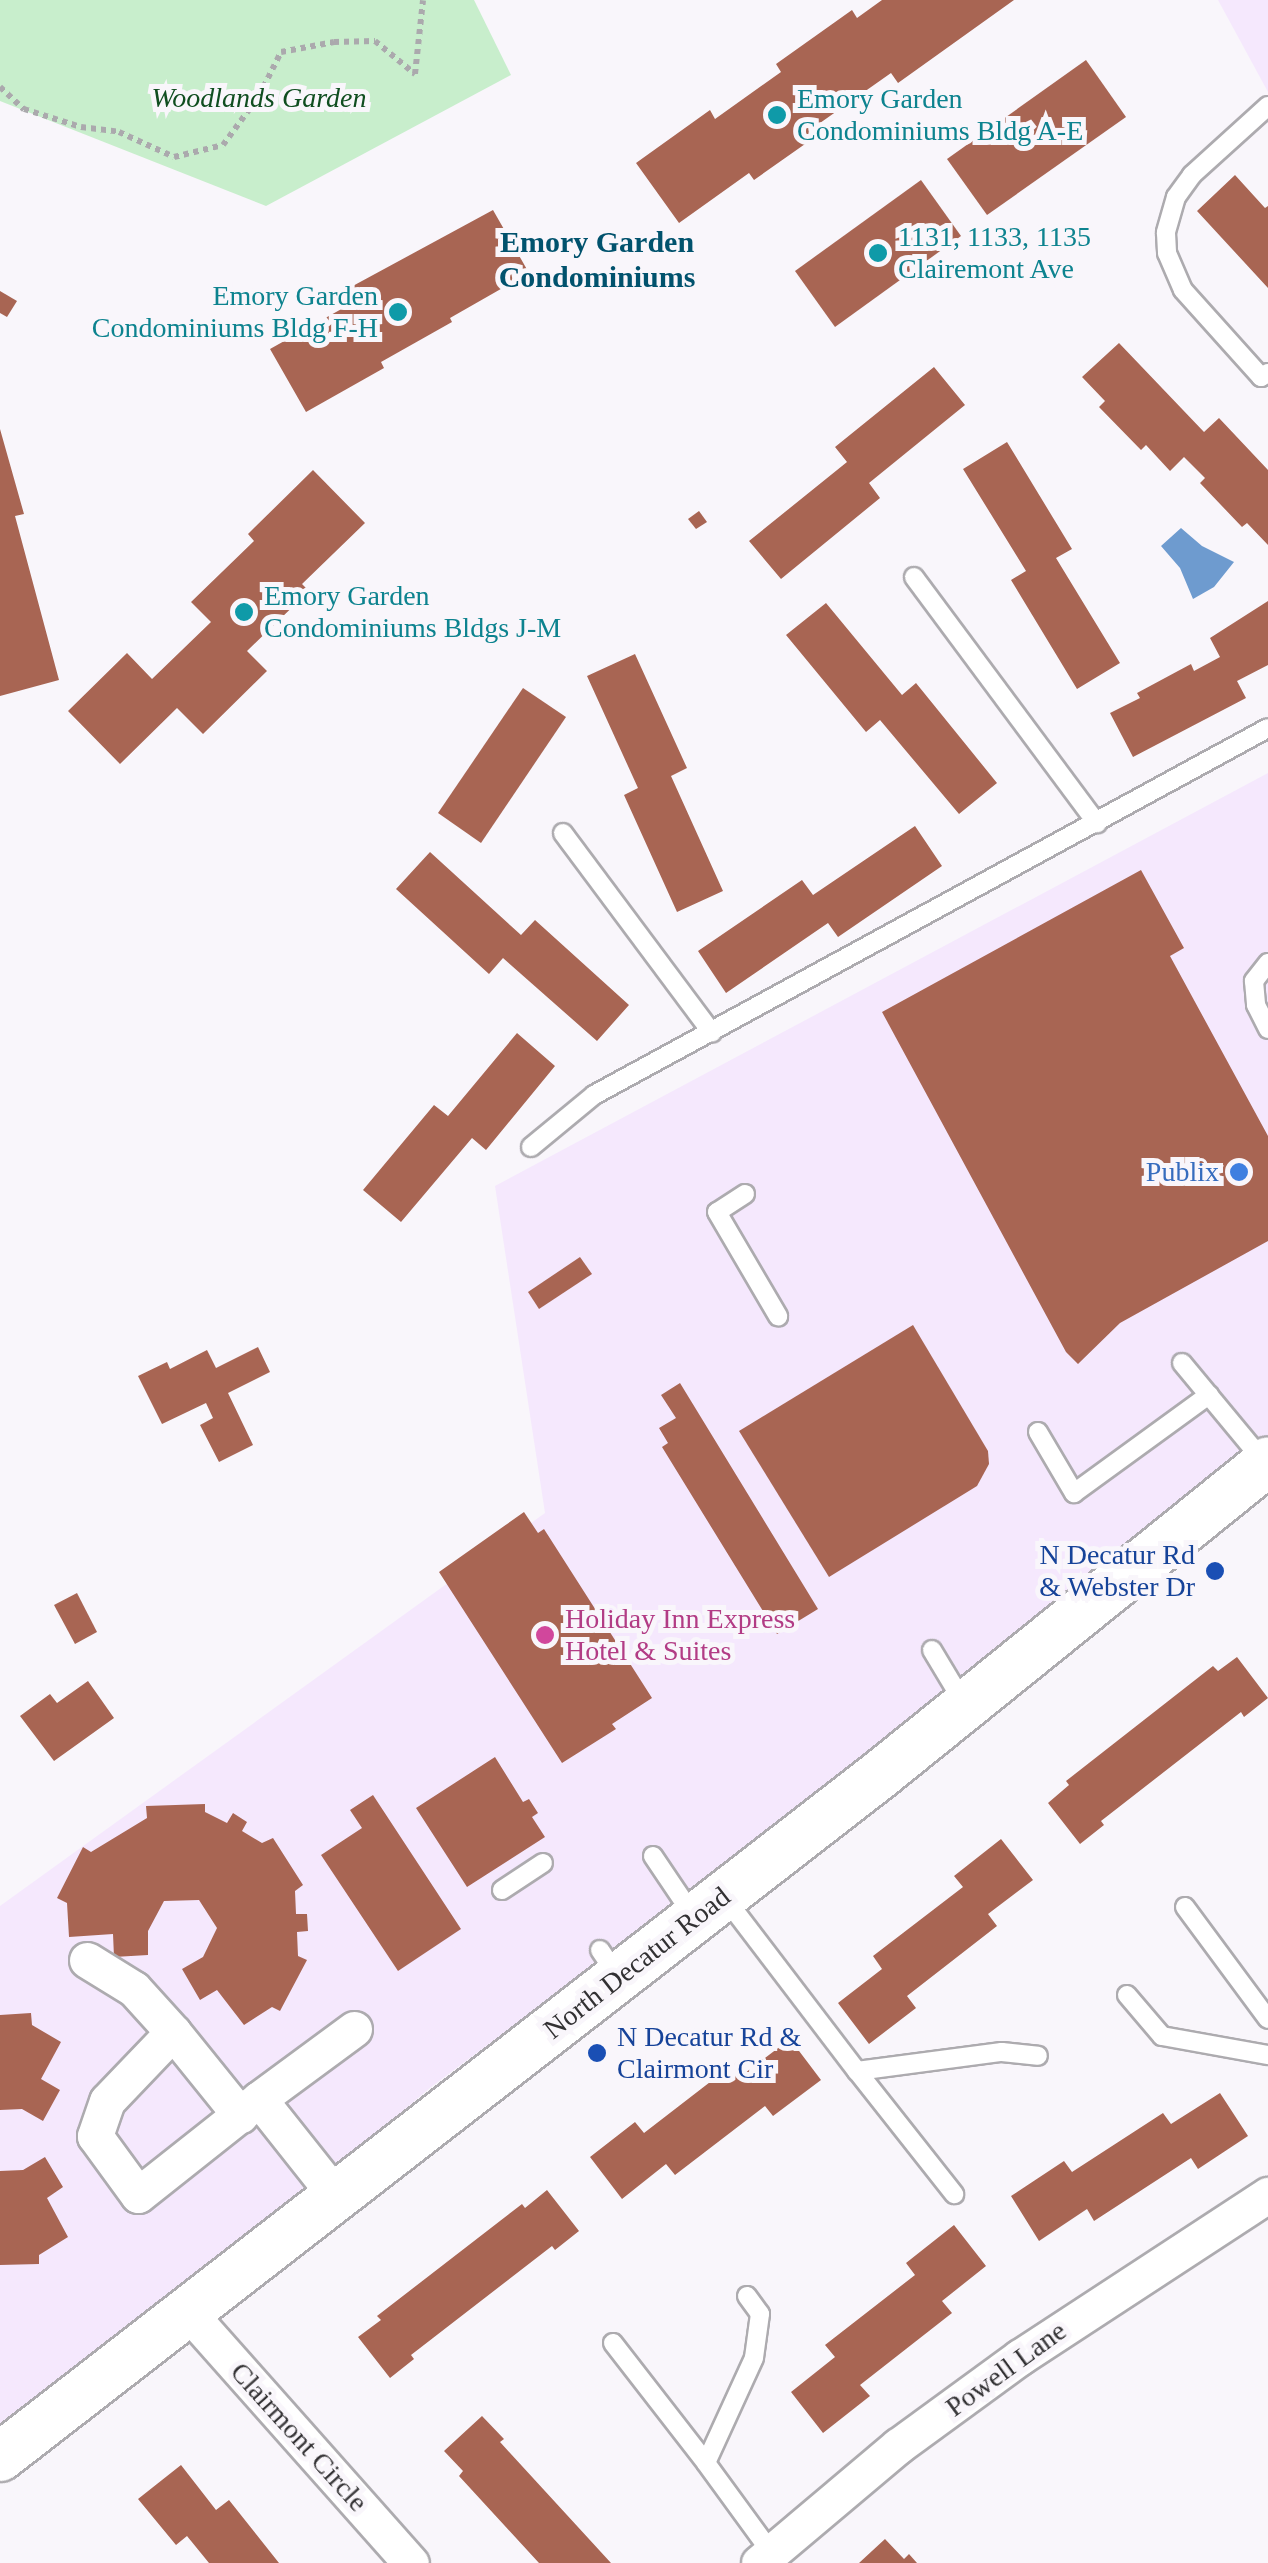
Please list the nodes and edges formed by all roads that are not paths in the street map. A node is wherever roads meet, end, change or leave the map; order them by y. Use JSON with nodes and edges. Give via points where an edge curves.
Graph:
{"nodes":[{"id":1,"x":1268,"y":106,"type":"edge"},
{"id":2,"x":1268,"y":373,"type":"edge"},
{"id":3,"x":914,"y":577,"type":"dead end"},
{"id":4,"x":1268,"y":728,"type":"edge"},
{"id":5,"x":1097,"y":823,"type":"junction"},
{"id":6,"x":562,"y":833,"type":"dead end"},
{"id":7,"x":1268,"y":964,"type":"edge"},
{"id":8,"x":1268,"y":1029,"type":"edge"},
{"id":9,"x":712,"y":1033,"type":"junction"},
{"id":10,"x":531,"y":1147,"type":"dead end"},
{"id":11,"x":745,"y":1194,"type":"dead end"},
{"id":12,"x":778,"y":1316,"type":"dead end"},
{"id":13,"x":1182,"y":1363,"type":"dead end"},
{"id":14,"x":1209,"y":1395,"type":"junction"},
{"id":15,"x":1038,"y":1432,"type":"dead end"},
{"id":16,"x":1267,"y":1464,"type":"edge"},
{"id":17,"x":932,"y":1650,"type":"dead end"},
{"id":18,"x":965,"y":1705,"type":"junction"},
{"id":19,"x":653,"y":1856,"type":"dead end"},
{"id":20,"x":542,"y":1863,"type":"dead end"},
{"id":21,"x":502,"y":1890,"type":"dead end"},
{"id":22,"x":709,"y":1907,"type":"junction"},
{"id":23,"x":1185,"y":1907,"type":"dead end"},
{"id":24,"x":88,"y":1960,"type":"dead end"},
{"id":25,"x":1127,"y":1995,"type":"dead end"},
{"id":26,"x":1268,"y":2019,"type":"edge"},
{"id":27,"x":354,"y":2029,"type":"dead end"},
{"id":28,"x":174,"y":2032,"type":"junction"},
{"id":29,"x":1268,"y":2054,"type":"edge"},
{"id":30,"x":1038,"y":2056,"type":"dead end"},
{"id":31,"x":857,"y":2070,"type":"junction"},
{"id":32,"x":250,"y":2107,"type":"junction"},
{"id":33,"x":954,"y":2194,"type":"dead end"},
{"id":34,"x":1268,"y":2195,"type":"edge"},
{"id":35,"x":336,"y":2196,"type":"junction"},
{"id":36,"x":747,"y":2296,"type":"dead end"},
{"id":37,"x":187,"y":2311,"type":"junction"},
{"id":38,"x":613,"y":2343,"type":"dead end"},
{"id":39,"x":0,"y":2457,"type":"edge"},
{"id":40,"x":706,"y":2463,"type":"junction"},
{"id":41,"x":765,"y":2557,"type":"edge"},
{"id":42,"x":411,"y":2563,"type":"edge"}],
"edges":[{"from":1,"to":2,"type":"lane","via":[[1192,176],[1176,197],[1166,233],[1183,290],[1261,377]]},
{"from":3,"to":5,"type":"lane"},
{"from":4,"to":5,"type":"lane"},
{"from":5,"to":9,"type":"lane"},
{"from":6,"to":9,"type":"lane"},
{"from":7,"to":8,"type":"lane","via":[[1254,980]]},
{"from":9,"to":10,"type":"lane","via":[[574,1107]]},
{"from":11,"to":12,"type":"lane","via":[[717,1212]]},
{"from":13,"to":14,"type":"lane"},
{"from":14,"to":15,"type":"lane","via":[[1074,1493]]},
{"from":14,"to":16,"type":"lane"},
{"from":16,"to":18,"type":"main road","name":"North Decatur Road"},
{"from":17,"to":18,"type":"lane"},
{"from":18,"to":22,"type":"main road","name":"North Decatur Road"},
{"from":19,"to":22,"type":"lane"},
{"from":20,"to":21,"type":"lane"},
{"from":22,"to":31,"type":"lane"},
{"from":22,"to":35,"type":"main road","name":"North Decatur Road","via":[[609,1964],[575,2001]]},
{"from":23,"to":26,"type":"lane"},
{"from":24,"to":28,"type":"street","via":[[134,1989]]},
{"from":25,"to":29,"type":"lane","via":[[1162,2036]]},
{"from":27,"to":32,"type":"street"},
{"from":28,"to":32,"type":"street"},
{"from":28,"to":32,"type":"street","via":[[108,2100],[95,2136],[138,2196]]},
{"from":30,"to":31,"type":"lane","via":[[1002,2052]]},
{"from":31,"to":33,"type":"lane"},
{"from":32,"to":35,"type":"street"},
{"from":34,"to":41,"type":"street","name":"Powell Lane","via":[[1020,2357],[898,2446]]},
{"from":35,"to":37,"type":"main road","name":"North Decatur Road"},
{"from":36,"to":40,"type":"lane","via":[[760,2314],[754,2358]]},
{"from":37,"to":39,"type":"main road","name":"North Decatur Road"},
{"from":37,"to":42,"type":"street","name":"Clairmont Circle"},
{"from":38,"to":40,"type":"lane"},
{"from":40,"to":41,"type":"lane"}]}
